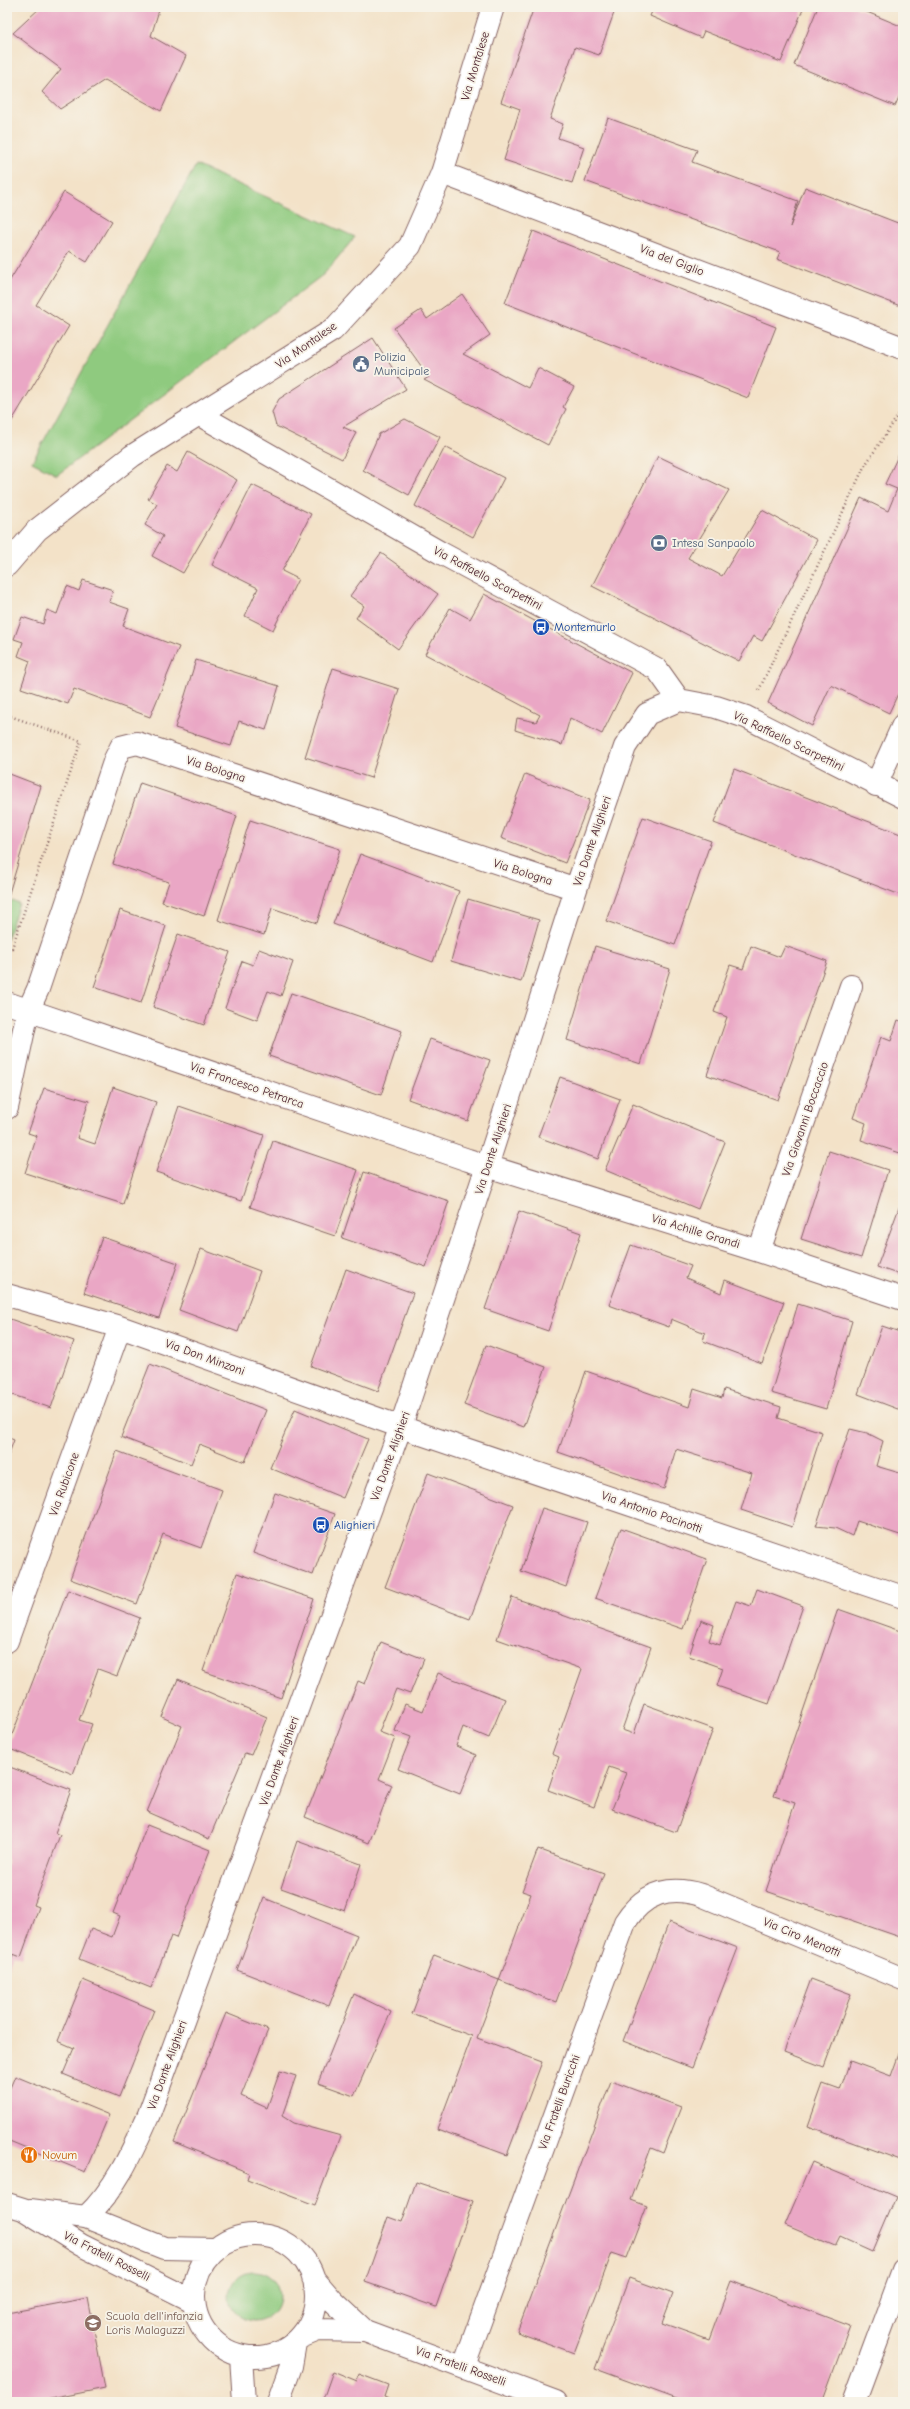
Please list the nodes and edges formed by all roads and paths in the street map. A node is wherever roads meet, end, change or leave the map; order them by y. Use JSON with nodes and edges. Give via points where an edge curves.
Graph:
{"nodes":[{"id":1,"x":493,"y":7,"type":"edge"},
{"id":2,"x":442,"y":172,"type":"junction"},
{"id":3,"x":903,"y":348,"type":"edge"},
{"id":4,"x":903,"y":408,"type":"edge"},
{"id":5,"x":200,"y":415,"type":"junction"},
{"id":6,"x":7,"y":565,"type":"edge"},
{"id":7,"x":679,"y":700,"type":"junction"},
{"id":8,"x":7,"y":715,"type":"edge"},
{"id":9,"x":746,"y":717,"type":"junction"},
{"id":10,"x":903,"y":725,"type":"edge"},
{"id":11,"x":876,"y":785,"type":"junction"},
{"id":12,"x":903,"y":797,"type":"edge"},
{"id":13,"x":576,"y":889,"type":"junction"},
{"id":14,"x":7,"y":946,"type":"edge"},
{"id":15,"x":851,"y":986,"type":"dead end"},
{"id":16,"x":7,"y":1003,"type":"edge"},
{"id":17,"x":28,"y":1011,"type":"junction"},
{"id":18,"x":7,"y":1108,"type":"edge"},
{"id":19,"x":487,"y":1166,"type":"junction"},
{"id":20,"x":759,"y":1251,"type":"junction"},
{"id":21,"x":7,"y":1295,"type":"edge"},
{"id":22,"x":903,"y":1299,"type":"edge"},
{"id":23,"x":120,"y":1327,"type":"junction"},
{"id":24,"x":401,"y":1426,"type":"junction"},
{"id":25,"x":903,"y":1596,"type":"edge"},
{"id":26,"x":7,"y":1641,"type":"edge"},
{"id":27,"x":701,"y":1895,"type":"joint"},
{"id":28,"x":903,"y":1979,"type":"edge"},
{"id":29,"x":15,"y":2206,"type":"edge"},
{"id":30,"x":86,"y":2217,"type":"junction"},
{"id":31,"x":214,"y":2249,"type":"junction"},
{"id":32,"x":903,"y":2270,"type":"edge"},
{"id":33,"x":313,"y":2278,"type":"junction"},
{"id":34,"x":193,"y":2301,"type":"junction"},
{"id":35,"x":365,"y":2331,"type":"junction"},
{"id":36,"x":298,"y":2340,"type":"junction"},
{"id":37,"x":241,"y":2356,"type":"junction"},
{"id":38,"x":464,"y":2366,"type":"junction"},
{"id":39,"x":244,"y":2402,"type":"edge"},
{"id":40,"x":278,"y":2402,"type":"edge"},
{"id":41,"x":556,"y":2402,"type":"edge"},
{"id":42,"x":854,"y":2402,"type":"edge"}],
"edges":[{"from":1,"to":2,"type":"street","name":"Via Montalese"},
{"from":2,"to":3,"type":"street","name":"Via del Giglio"},
{"from":2,"to":5,"type":"street","name":"Via Montalese","via":[[410,246],[332,330]]},
{"from":4,"to":9,"type":"path","via":[[864,467]]},
{"from":5,"to":6,"type":"street","name":"Via Montalese","via":[[132,456],[37,530]]},
{"from":5,"to":7,"type":"street","name":"Via Raffaello Scarpettini","via":[[441,553],[657,669]]},
{"from":7,"to":9,"type":"street","name":"Via Raffaello Scarpettini","via":[[716,707]]},
{"from":7,"to":13,"type":"street","name":"Via Dante Alighieri","via":[[647,714],[625,747]]},
{"from":8,"to":14,"type":"path","via":[[81,741],[12,948]]},
{"from":9,"to":11,"type":"street","name":"Via Raffaello Scarpettini"},
{"from":10,"to":11,"type":"street"},
{"from":11,"to":12,"type":"street","name":"Via Raffaello Scarpettini"},
{"from":13,"to":17,"type":"street","name":"Via Bologna","via":[[137,743],[121,747],[115,759],[38,989]]},
{"from":13,"to":19,"type":"street","name":"Via Dante Alighieri"},
{"from":15,"to":20,"type":"street","name":"Via Giovanni Boccaccio"},
{"from":16,"to":17,"type":"street","name":"Via Francesco Petrarca"},
{"from":17,"to":18,"type":"street"},
{"from":17,"to":19,"type":"street","name":"Via Francesco Petrarca"},
{"from":19,"to":20,"type":"street","name":"Via Achille Grandi"},
{"from":19,"to":24,"type":"street","name":"Via Dante Alighieri"},
{"from":20,"to":22,"type":"street","name":"Via Achille Grandi"},
{"from":21,"to":23,"type":"street","name":"Via Don Minzoni"},
{"from":23,"to":24,"type":"street","name":"Via Don Minzoni"},
{"from":23,"to":26,"type":"street","name":"Via Rubicone"},
{"from":24,"to":25,"type":"street","name":"Via Antonio Pacinotti"},
{"from":24,"to":30,"type":"street","name":"Via Dante Alighieri","via":[[149,2114],[131,2155],[110,2192]]},
{"from":27,"to":28,"type":"street","name":"Via Ciro Menotti"},
{"from":27,"to":38,"type":"street","name":"Via Fratelli Buricchi","via":[[680,1891],[658,1892],[645,1899],[625,1922]]},
{"from":29,"to":30,"type":"street","name":"Via Fratelli Rosselli"},
{"from":29,"to":34,"type":"street","name":"Via Fratelli Rosselli","via":[[81,2245]]},
{"from":30,"to":31,"type":"street","name":"Via Fratelli Rosselli","via":[[164,2248]]},
{"from":31,"to":33,"type":"street","via":[[231,2239],[250,2235],[268,2236],[287,2243],[301,2256]]},
{"from":31,"to":34,"type":"street","via":[[202,2264],[195,2282]]},
{"from":32,"to":42,"type":"street"},
{"from":33,"to":35,"type":"street","name":"Via Fratelli Rosselli"},
{"from":33,"to":36,"type":"street","via":[[316,2291],[315,2310],[308,2328]]},
{"from":34,"to":37,"type":"street","via":[[198,2321],[208,2337],[223,2349]]},
{"from":35,"to":36,"type":"street","name":"Via Fratelli Rosselli","via":[[318,2330]]},
{"from":35,"to":38,"type":"street","name":"Via Fratelli Rosselli"},
{"from":36,"to":37,"type":"street","via":[[273,2355],[260,2358]]},
{"from":36,"to":40,"type":"street"},
{"from":37,"to":39,"type":"street"},
{"from":38,"to":41,"type":"street","name":"Via Fratelli Rosselli"}]}
